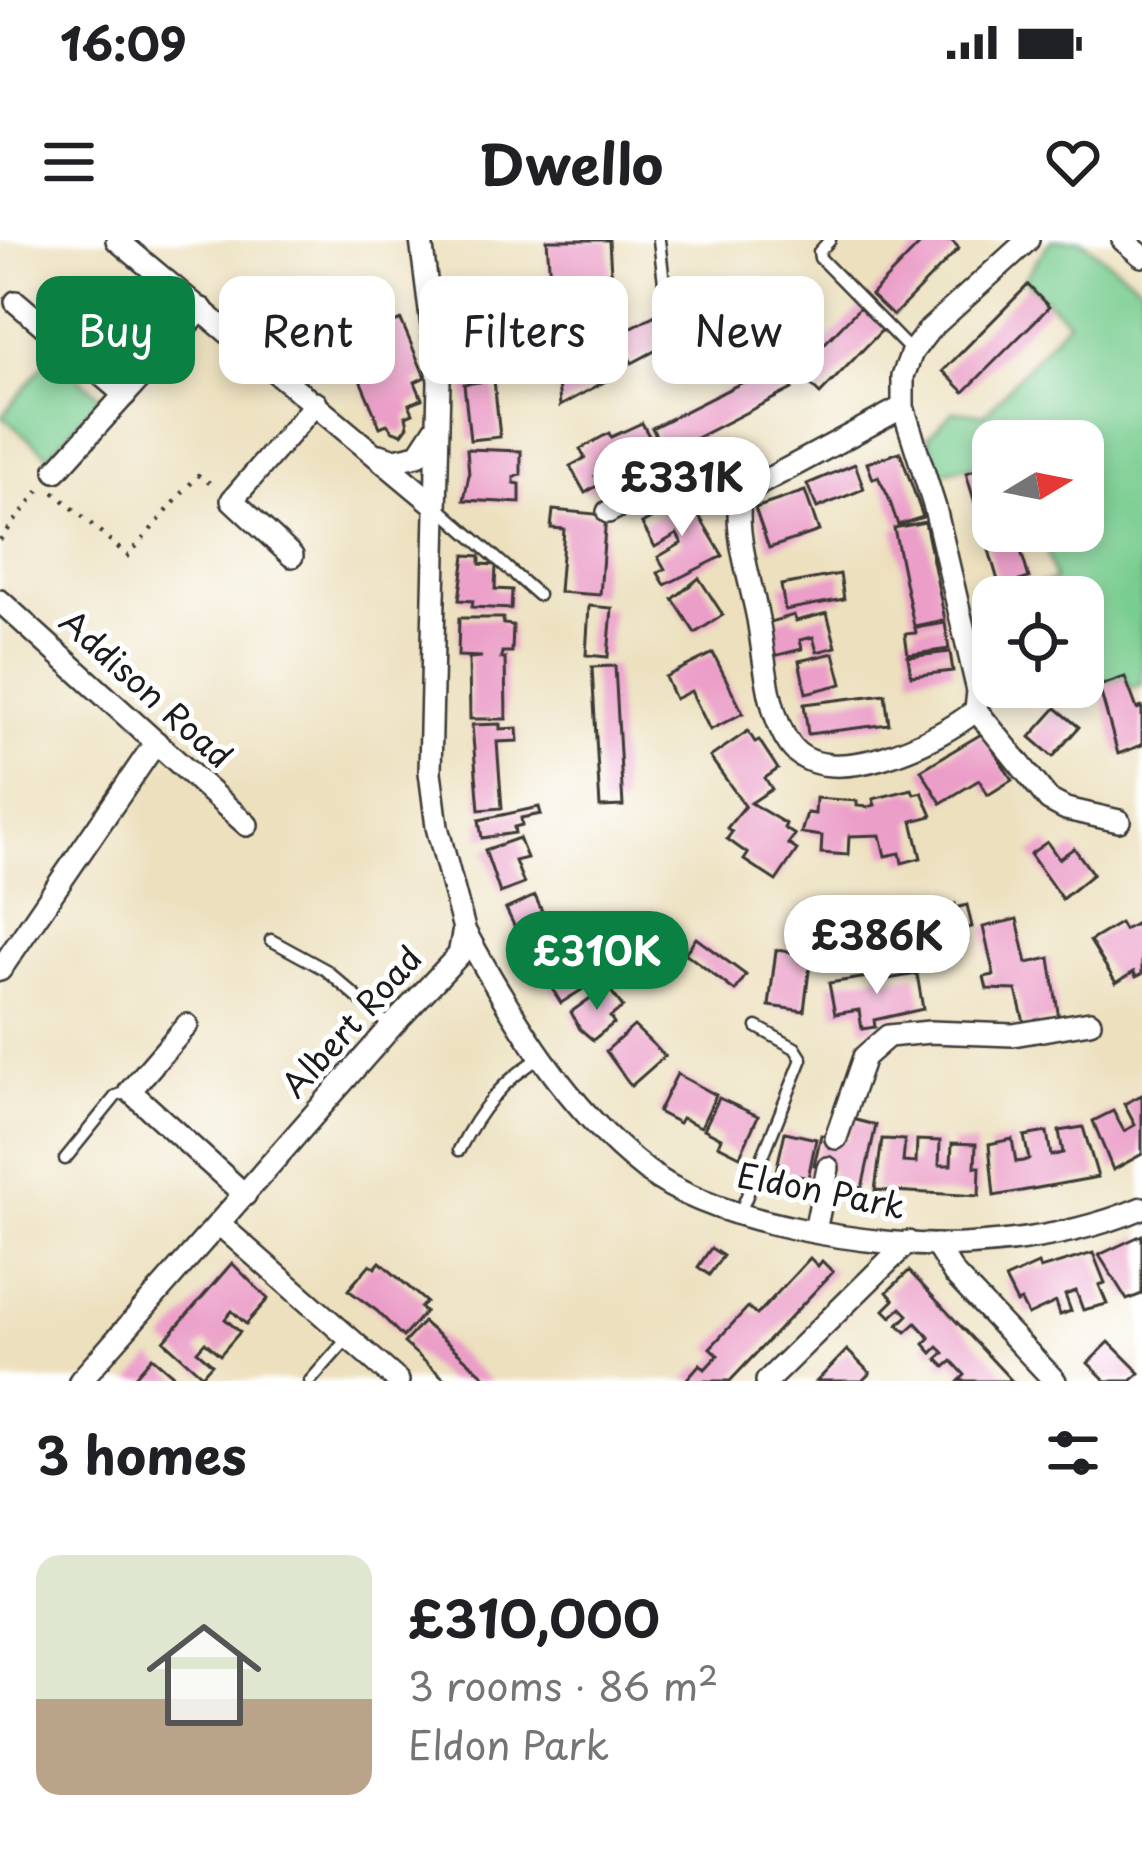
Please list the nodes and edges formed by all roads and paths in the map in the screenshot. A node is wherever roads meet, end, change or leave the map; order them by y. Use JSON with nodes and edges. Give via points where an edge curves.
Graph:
{"nodes":[{"id":1,"x":117,"y":240,"type":"edge"},
{"id":2,"x":421,"y":240,"type":"edge"},
{"id":3,"x":659,"y":240,"type":"edge"},
{"id":4,"x":830,"y":240,"type":"edge"},
{"id":5,"x":1028,"y":240,"type":"edge"},
{"id":6,"x":663,"y":276,"type":"edge"},
{"id":7,"x":16,"y":302,"type":"dead end"},
{"id":8,"x":202,"y":309,"type":"junction"},
{"id":9,"x":912,"y":352,"type":"junction"},
{"id":10,"x":125,"y":395,"type":"junction"},
{"id":11,"x":316,"y":403,"type":"junction"},
{"id":12,"x":903,"y":406,"type":"junction"},
{"id":13,"x":438,"y":417,"type":"junction"},
{"id":14,"x":371,"y":450,"type":"junction"},
{"id":15,"x":56,"y":471,"type":"dead end"},
{"id":16,"x":753,"y":488,"type":"junction"},
{"id":17,"x":232,"y":500,"type":"junction"},
{"id":18,"x":435,"y":505,"type":"junction"},
{"id":19,"x":608,"y":512,"type":"dead end"},
{"id":20,"x":0,"y":540,"type":"edge"},
{"id":21,"x":292,"y":556,"type":"dead end"},
{"id":22,"x":538,"y":595,"type":"dead end"},
{"id":23,"x":0,"y":602,"type":"edge"},
{"id":24,"x":976,"y":710,"type":"junction"},
{"id":25,"x":156,"y":742,"type":"junction"},
{"id":26,"x":1119,"y":821,"type":"dead end"},
{"id":27,"x":247,"y":825,"type":"dead end"},
{"id":28,"x":464,"y":929,"type":"junction"},
{"id":29,"x":271,"y":940,"type":"dead end"},
{"id":30,"x":0,"y":970,"type":"edge"},
{"id":31,"x":1090,"y":1022,"type":"dead end"},
{"id":32,"x":187,"y":1025,"type":"dead end"},
{"id":33,"x":391,"y":1027,"type":"junction"},
{"id":34,"x":758,"y":1027,"type":"dead end"},
{"id":35,"x":542,"y":1058,"type":"junction"},
{"id":36,"x":130,"y":1090,"type":"junction"},
{"id":37,"x":836,"y":1138,"type":"dead end"},
{"id":38,"x":459,"y":1150,"type":"dead end"},
{"id":39,"x":65,"y":1159,"type":"dead end"},
{"id":40,"x":828,"y":1168,"type":"dead end"},
{"id":41,"x":244,"y":1195,"type":"junction"},
{"id":42,"x":1142,"y":1208,"type":"edge"},
{"id":43,"x":740,"y":1213,"type":"junction"},
{"id":44,"x":219,"y":1224,"type":"junction"},
{"id":45,"x":815,"y":1231,"type":"junction"},
{"id":46,"x":908,"y":1242,"type":"junction"},
{"id":47,"x":936,"y":1245,"type":"junction"},
{"id":48,"x":349,"y":1337,"type":"junction"},
{"id":49,"x":80,"y":1381,"type":"edge"},
{"id":50,"x":310,"y":1381,"type":"edge"},
{"id":51,"x":398,"y":1381,"type":"edge"},
{"id":52,"x":767,"y":1381,"type":"edge"},
{"id":53,"x":1055,"y":1381,"type":"edge"}],
"edges":[{"from":1,"to":8,"type":"street"},
{"from":2,"to":13,"type":"street","name":"Albert Road","via":[[436,333]]},
{"from":3,"to":6,"type":"lane"},
{"from":4,"to":9,"type":"lane","via":[[819,252],[823,262]]},
{"from":5,"to":9,"type":"street"},
{"from":7,"to":10,"type":"street"},
{"from":8,"to":10,"type":"street"},
{"from":8,"to":11,"type":"street"},
{"from":9,"to":12,"type":"street"},
{"from":10,"to":15,"type":"street"},
{"from":11,"to":14,"type":"street"},
{"from":11,"to":17,"type":"street"},
{"from":12,"to":16,"type":"street"},
{"from":12,"to":24,"type":"street","via":[[948,560]]},
{"from":13,"to":14,"type":"street","via":[[418,455],[389,459]]},
{"from":13,"to":18,"type":"street","name":"Albert Road"},
{"from":14,"to":18,"type":"street"},
{"from":16,"to":19,"type":"street","via":[[721,475],[690,476]]},
{"from":16,"to":24,"type":"street","via":[[740,500],[739,518],[773,694],[796,753],[822,764],[871,762]]},
{"from":17,"to":20,"type":"path","via":[[198,475],[128,556],[44,484]]},
{"from":17,"to":21,"type":"street"},
{"from":18,"to":22,"type":"lane"},
{"from":18,"to":28,"type":"street","name":"Albert Road","via":[[430,772]]},
{"from":23,"to":25,"type":"street","name":"Addison Road"},
{"from":24,"to":26,"type":"street","via":[[1049,800]]},
{"from":25,"to":27,"type":"street","name":"Addison Road"},
{"from":25,"to":30,"type":"street"},
{"from":28,"to":33,"type":"street","name":"Albert Road","via":[[459,955]]},
{"from":28,"to":35,"type":"street","name":"Eldon Park"},
{"from":29,"to":33,"type":"lane","via":[[326,970]]},
{"from":31,"to":37,"type":"street","via":[[1013,1035],[888,1036],[864,1058]]},
{"from":32,"to":36,"type":"street"},
{"from":33,"to":41,"type":"street","name":"Albert Road"},
{"from":34,"to":43,"type":"lane","via":[[802,1059]]},
{"from":35,"to":38,"type":"lane","via":[[498,1090]]},
{"from":35,"to":43,"type":"street","name":"Eldon Park","via":[[642,1167]]},
{"from":36,"to":39,"type":"lane","via":[[116,1096]]},
{"from":36,"to":41,"type":"street"},
{"from":40,"to":45,"type":"street"},
{"from":41,"to":44,"type":"street","name":"Albert Road"},
{"from":42,"to":47,"type":"street","name":"Eldon Park","via":[[1057,1233]]},
{"from":43,"to":45,"type":"street","name":"Eldon Park"},
{"from":44,"to":48,"type":"street"},
{"from":44,"to":49,"type":"street","name":"Albert Road"},
{"from":45,"to":46,"type":"street","name":"Eldon Park"},
{"from":46,"to":47,"type":"street","name":"Eldon Park"},
{"from":46,"to":52,"type":"street"},
{"from":47,"to":53,"type":"street"},
{"from":48,"to":50,"type":"lane"},
{"from":48,"to":51,"type":"street"}]}
